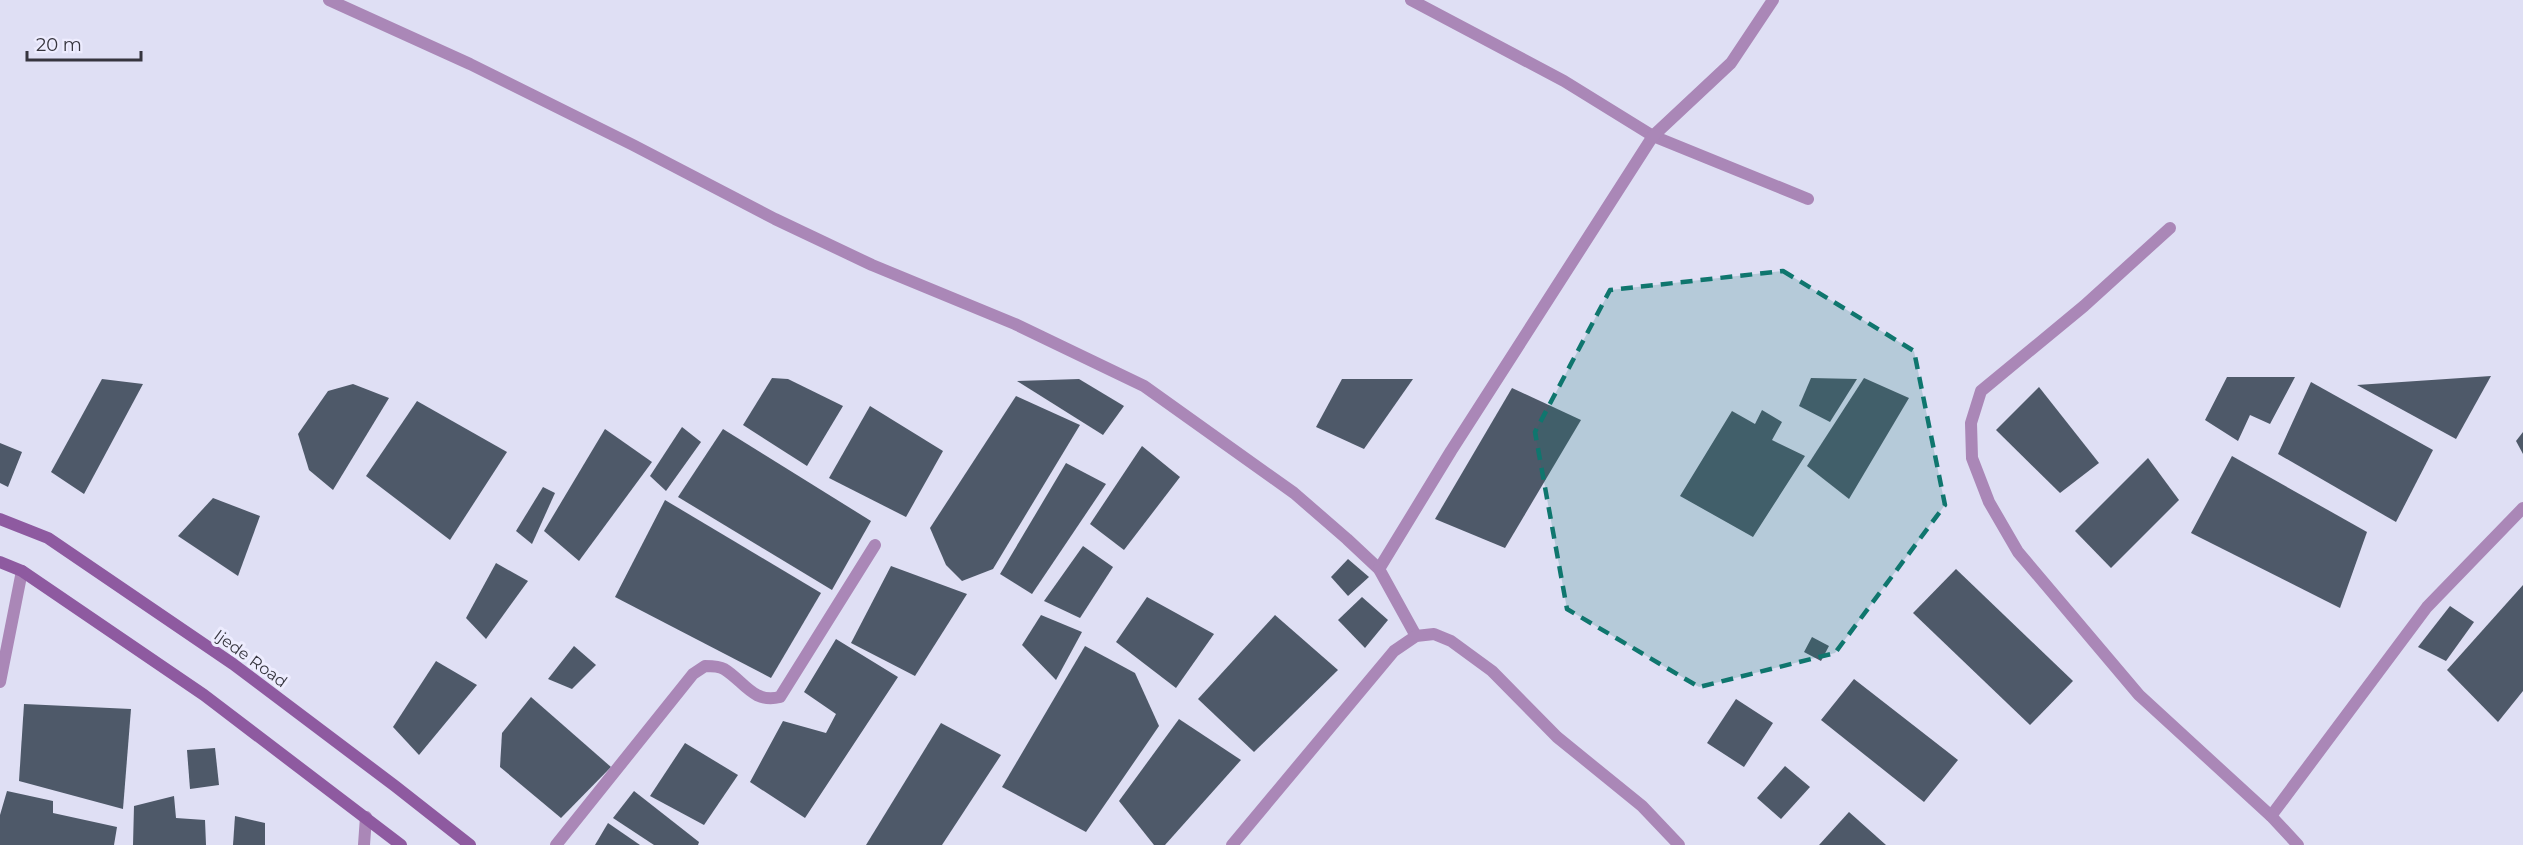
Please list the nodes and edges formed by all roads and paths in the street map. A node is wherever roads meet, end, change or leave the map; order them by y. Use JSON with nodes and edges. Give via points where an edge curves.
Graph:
{"nodes":[{"id":1,"x":329,"y":0,"type":"edge"},
{"id":2,"x":1411,"y":0,"type":"edge"},
{"id":3,"x":1773,"y":0,"type":"edge"},
{"id":4,"x":1653,"y":136,"type":"junction"},
{"id":5,"x":1808,"y":199,"type":"dead end"},
{"id":6,"x":2170,"y":228,"type":"dead end"},
{"id":7,"x":2523,"y":508,"type":"edge"},
{"id":8,"x":0,"y":519,"type":"edge"},
{"id":9,"x":875,"y":545,"type":"dead end"},
{"id":10,"x":0,"y":562,"type":"edge"},
{"id":11,"x":1379,"y":569,"type":"junction"},
{"id":12,"x":22,"y":571,"type":"junction"},
{"id":13,"x":1416,"y":636,"type":"junction"},
{"id":14,"x":0,"y":682,"type":"edge"},
{"id":15,"x":366,"y":816,"type":"junction"},
{"id":16,"x":2271,"y":816,"type":"junction"},
{"id":17,"x":364,"y":845,"type":"edge"},
{"id":18,"x":401,"y":845,"type":"edge"},
{"id":19,"x":470,"y":845,"type":"edge"},
{"id":20,"x":556,"y":845,"type":"edge"},
{"id":21,"x":1232,"y":845,"type":"edge"},
{"id":22,"x":1679,"y":845,"type":"edge"},
{"id":23,"x":2298,"y":845,"type":"edge"}],
"edges":[{"from":1,"to":11,"type":"street","via":[[470,64],[872,265],[1015,324],[1144,386],[1294,493]]},
{"from":2,"to":4,"type":"street","via":[[1564,81]]},
{"from":3,"to":4,"type":"street","via":[[1731,63]]},
{"from":4,"to":5,"type":"street"},
{"from":4,"to":11,"type":"street"},
{"from":6,"to":16,"type":"street","via":[[1981,391],[1971,423],[1972,458],[1989,502],[2026,561],[2139,695]]},
{"from":7,"to":16,"type":"street","via":[[2427,607]]},
{"from":8,"to":19,"type":"main road","name":"Ijede Road","via":[[48,538],[233,664]]},
{"from":9,"to":20,"type":"street","via":[[780,697],[768,700],[722,668],[705,666],[693,674]]},
{"from":10,"to":12,"type":"main road"},
{"from":11,"to":13,"type":"street"},
{"from":12,"to":14,"type":"street"},
{"from":12,"to":15,"type":"main road","via":[[204,695]]},
{"from":13,"to":21,"type":"street","via":[[1395,651]]},
{"from":13,"to":22,"type":"street","via":[[1434,634],[1451,641],[1492,671],[1557,737],[1642,806]]},
{"from":15,"to":17,"type":"street"},
{"from":15,"to":18,"type":"main road"},
{"from":16,"to":23,"type":"street"}]}
